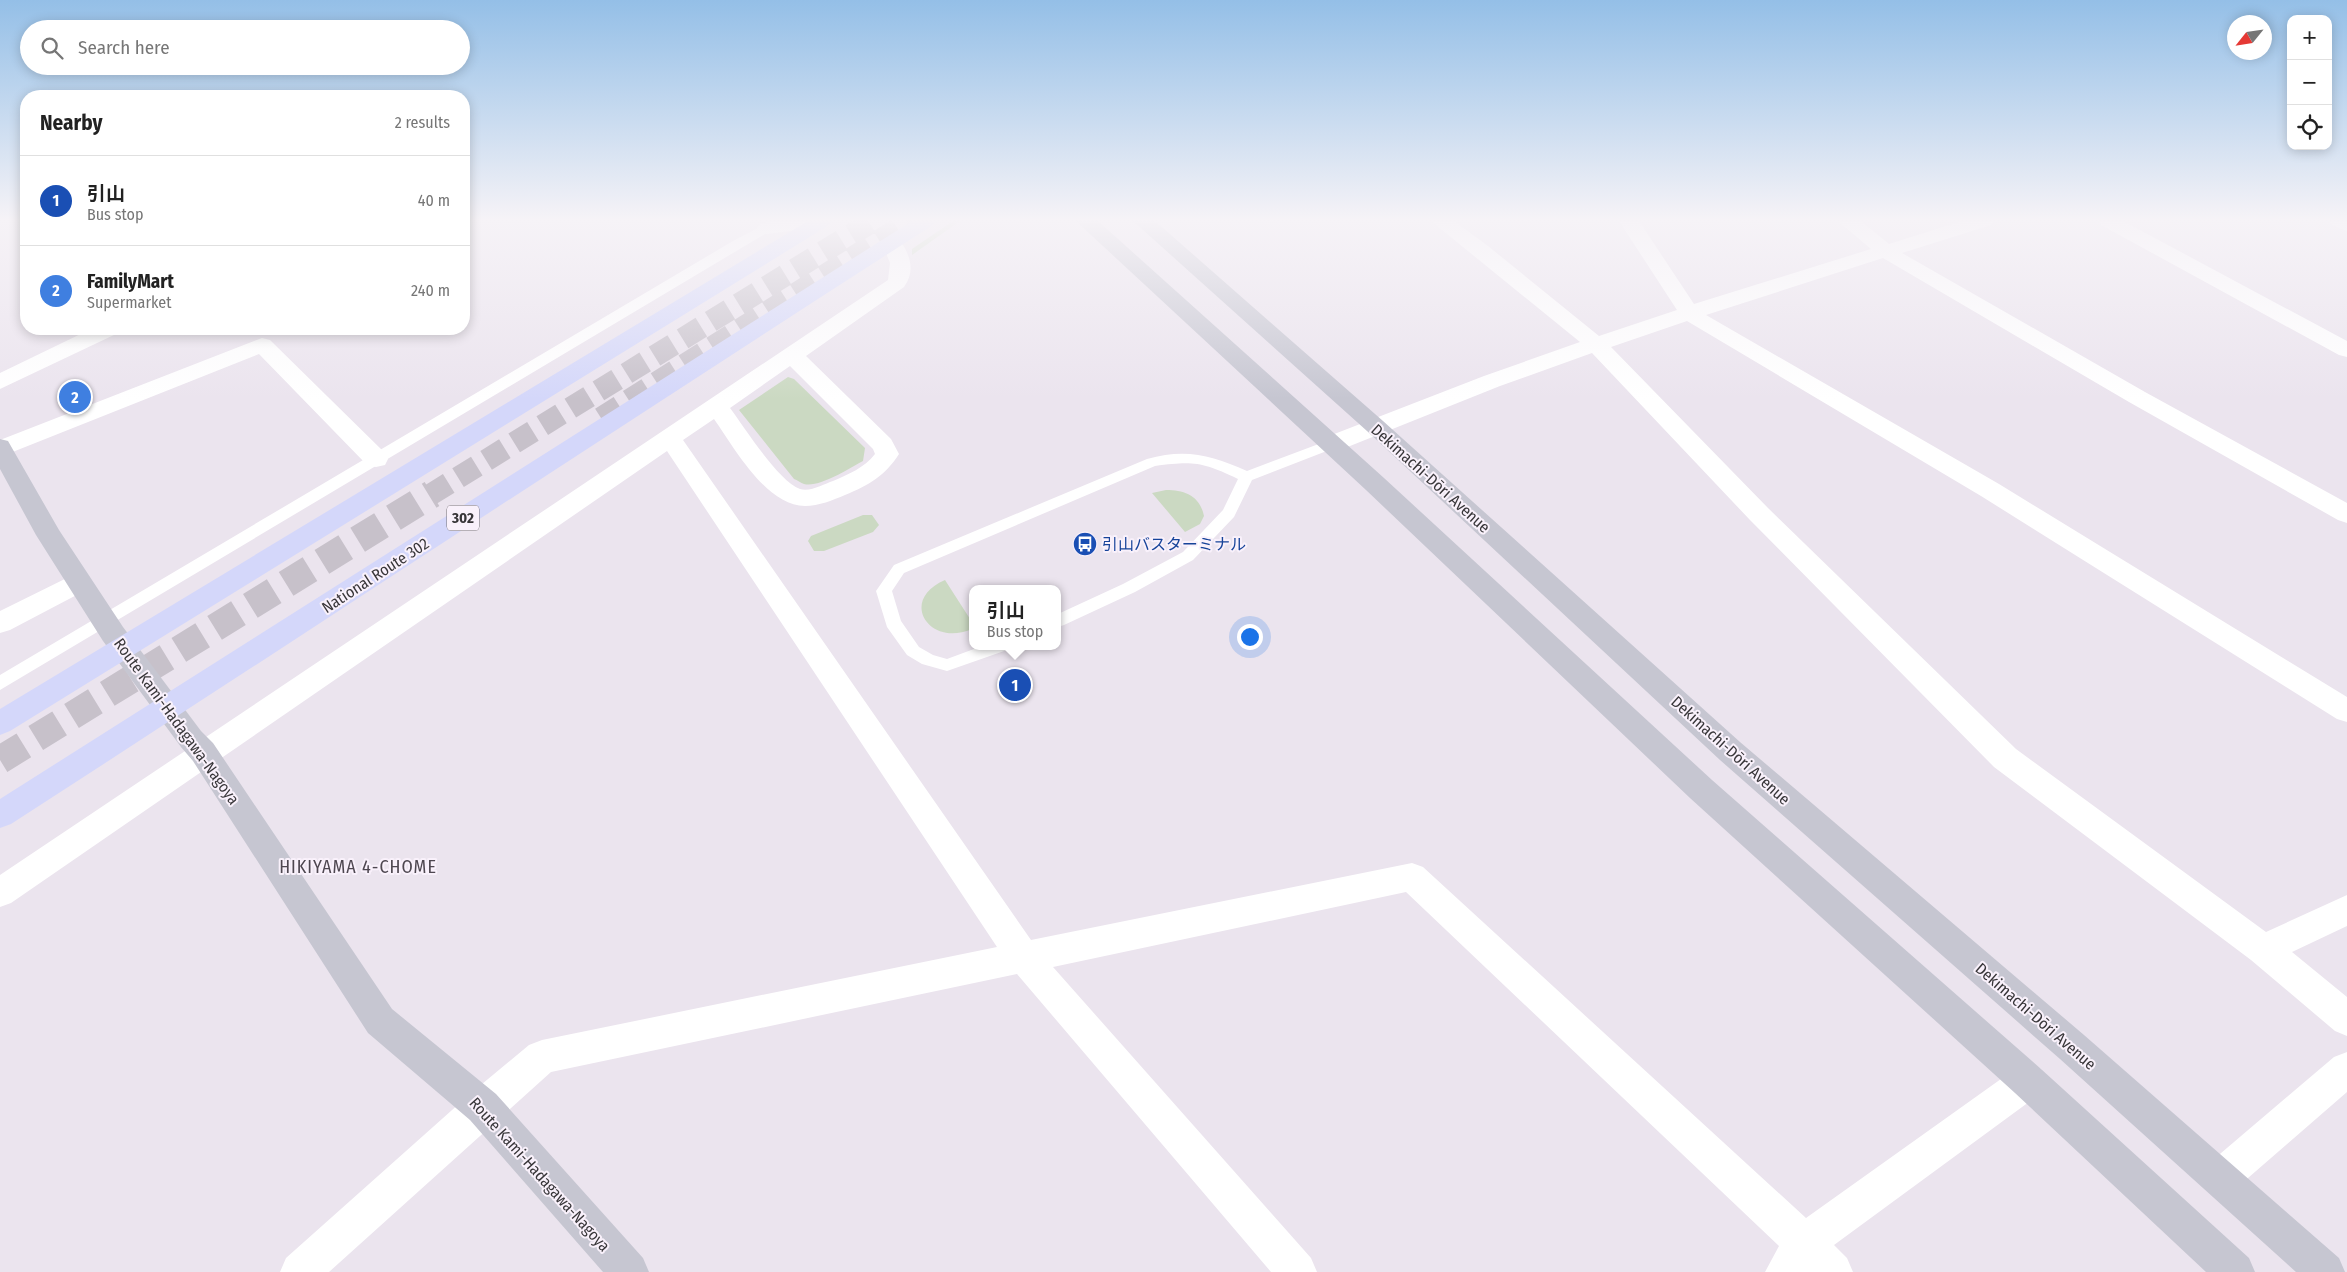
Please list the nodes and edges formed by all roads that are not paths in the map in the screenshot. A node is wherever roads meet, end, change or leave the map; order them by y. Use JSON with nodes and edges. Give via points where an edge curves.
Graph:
{"nodes":[{"id":1,"x":679,"y":280,"type":"edge"},
{"id":2,"x":724,"y":280,"type":"edge"},
{"id":3,"x":833,"y":280,"type":"edge"},
{"id":4,"x":898,"y":280,"type":"edge"},
{"id":5,"x":1151,"y":280,"type":"edge"},
{"id":6,"x":1210,"y":280,"type":"edge"},
{"id":7,"x":1518,"y":280,"type":"edge"},
{"id":8,"x":1668,"y":280,"type":"edge"},
{"id":9,"x":1794,"y":280,"type":"edge"},
{"id":10,"x":1936,"y":280,"type":"edge"},
{"id":11,"x":2218,"y":280,"type":"edge"},
{"id":12,"x":1690,"y":314,"type":"junction"},
{"id":13,"x":96,"y":335,"type":"edge"},
{"id":14,"x":1596,"y":344,"type":"junction"},
{"id":15,"x":2347,"y":350,"type":"edge"},
{"id":16,"x":792,"y":355,"type":"junction"},
{"id":17,"x":0,"y":382,"type":"edge"},
{"id":18,"x":716,"y":406,"type":"junction"},
{"id":19,"x":1375,"y":426,"type":"junction"},
{"id":20,"x":670,"y":438,"type":"junction"},
{"id":21,"x":1332,"y":444,"type":"junction"},
{"id":22,"x":1,"y":448,"type":"edge"},
{"id":23,"x":376,"y":459,"type":"junction"},
{"id":24,"x":1246,"y":477,"type":"junction"},
{"id":25,"x":2347,"y":514,"type":"edge"},
{"id":26,"x":79,"y":582,"type":"junction"},
{"id":27,"x":1061,"y":620,"type":"edge"},
{"id":28,"x":0,"y":623,"type":"edge"},
{"id":29,"x":109,"y":627,"type":"junction"},
{"id":30,"x":990,"y":650,"type":"edge"},
{"id":31,"x":0,"y":683,"type":"edge"},
{"id":32,"x":2347,"y":711,"type":"edge"},
{"id":33,"x":0,"y":722,"type":"edge"},
{"id":34,"x":197,"y":746,"type":"junction"},
{"id":35,"x":0,"y":815,"type":"edge"},
{"id":36,"x":0,"y":893,"type":"edge"},
{"id":37,"x":2347,"y":910,"type":"edge"},
{"id":38,"x":2263,"y":949,"type":"junction"},
{"id":39,"x":1023,"y":957,"type":"junction"},
{"id":40,"x":2347,"y":1019,"type":"edge"},
{"id":41,"x":2347,"y":1070,"type":"edge"},
{"id":42,"x":2028,"y":1081,"type":"junction"},
{"id":43,"x":483,"y":1108,"type":"junction"},
{"id":44,"x":2220,"y":1178,"type":"junction"},
{"id":45,"x":1794,"y":1257,"type":"edge"},
{"id":46,"x":300,"y":1272,"type":"edge"},
{"id":47,"x":629,"y":1272,"type":"edge"},
{"id":48,"x":1297,"y":1272,"type":"edge"},
{"id":49,"x":1833,"y":1272,"type":"edge"},
{"id":50,"x":2235,"y":1272,"type":"edge"},
{"id":51,"x":2326,"y":1272,"type":"edge"}],
"edges":[{"from":1,"to":23,"type":"lane"},
{"from":2,"to":33,"type":"highway"},
{"from":3,"to":35,"type":"highway","name":"National Route 302","number":"302"},
{"from":4,"to":16,"type":"street"},
{"from":5,"to":21,"type":"main road"},
{"from":6,"to":19,"type":"main road","name":"Dekimachi-Dōri Avenue"},
{"from":7,"to":14,"type":"street"},
{"from":8,"to":12,"type":"street"},
{"from":9,"to":12,"type":"street"},
{"from":10,"to":25,"type":"street"},
{"from":11,"to":15,"type":"street"},
{"from":12,"to":14,"type":"street"},
{"from":12,"to":32,"type":"street","via":[[1990,490]]},
{"from":13,"to":17,"type":"street"},
{"from":14,"to":19,"type":"street"},
{"from":14,"to":38,"type":"street","via":[[1759,514],[2005,758]]},
{"from":16,"to":18,"type":"street"},
{"from":16,"to":18,"type":"street","via":[[883,445],[887,454],[880,467],[861,479],[812,498],[793,496],[773,481]]},
{"from":18,"to":20,"type":"street"},
{"from":19,"to":21,"type":"street"},
{"from":19,"to":44,"type":"main road","name":"Dekimachi-Dōri Avenue","via":[[1730,751]]},
{"from":20,"to":34,"type":"street"},
{"from":20,"to":39,"type":"street"},
{"from":21,"to":24,"type":"lane"},
{"from":21,"to":42,"type":"main road","via":[[1701,789]]},
{"from":22,"to":23,"type":"street","via":[[262,345]]},
{"from":22,"to":26,"type":"main road","name":"Route Kami-Hadagawa-Nagoya"},
{"from":23,"to":29,"type":"lane"},
{"from":24,"to":27,"type":"lane","via":[[1229,512],[1188,556],[1130,588]]},
{"from":24,"to":30,"type":"lane","via":[[1215,462],[1187,457],[1152,462],[899,569],[884,591],[893,623],[913,651],[928,660],[947,665]]},
{"from":26,"to":28,"type":"street"},
{"from":26,"to":29,"type":"main road","name":"Route Kami-Hadagawa-Nagoya"},
{"from":29,"to":31,"type":"lane"},
{"from":29,"to":34,"type":"main road","name":"Route Kami-Hadagawa-Nagoya"},
{"from":34,"to":36,"type":"street"},
{"from":34,"to":43,"type":"main road","name":"Route Kami-Hadagawa-Nagoya","via":[[380,1021]]},
{"from":37,"to":38,"type":"street"},
{"from":38,"to":40,"type":"street"},
{"from":39,"to":43,"type":"street","via":[[542,1057]]},
{"from":39,"to":45,"type":"street","via":[[1412,877]]},
{"from":39,"to":48,"type":"street"},
{"from":41,"to":44,"type":"street"},
{"from":42,"to":45,"type":"street"},
{"from":42,"to":50,"type":"main road"},
{"from":43,"to":46,"type":"street"},
{"from":43,"to":47,"type":"main road","name":"Route Kami-Hadagawa-Nagoya"},
{"from":44,"to":51,"type":"main road","name":"Dekimachi-Dōri Avenue"},
{"from":45,"to":49,"type":"street"}]}
